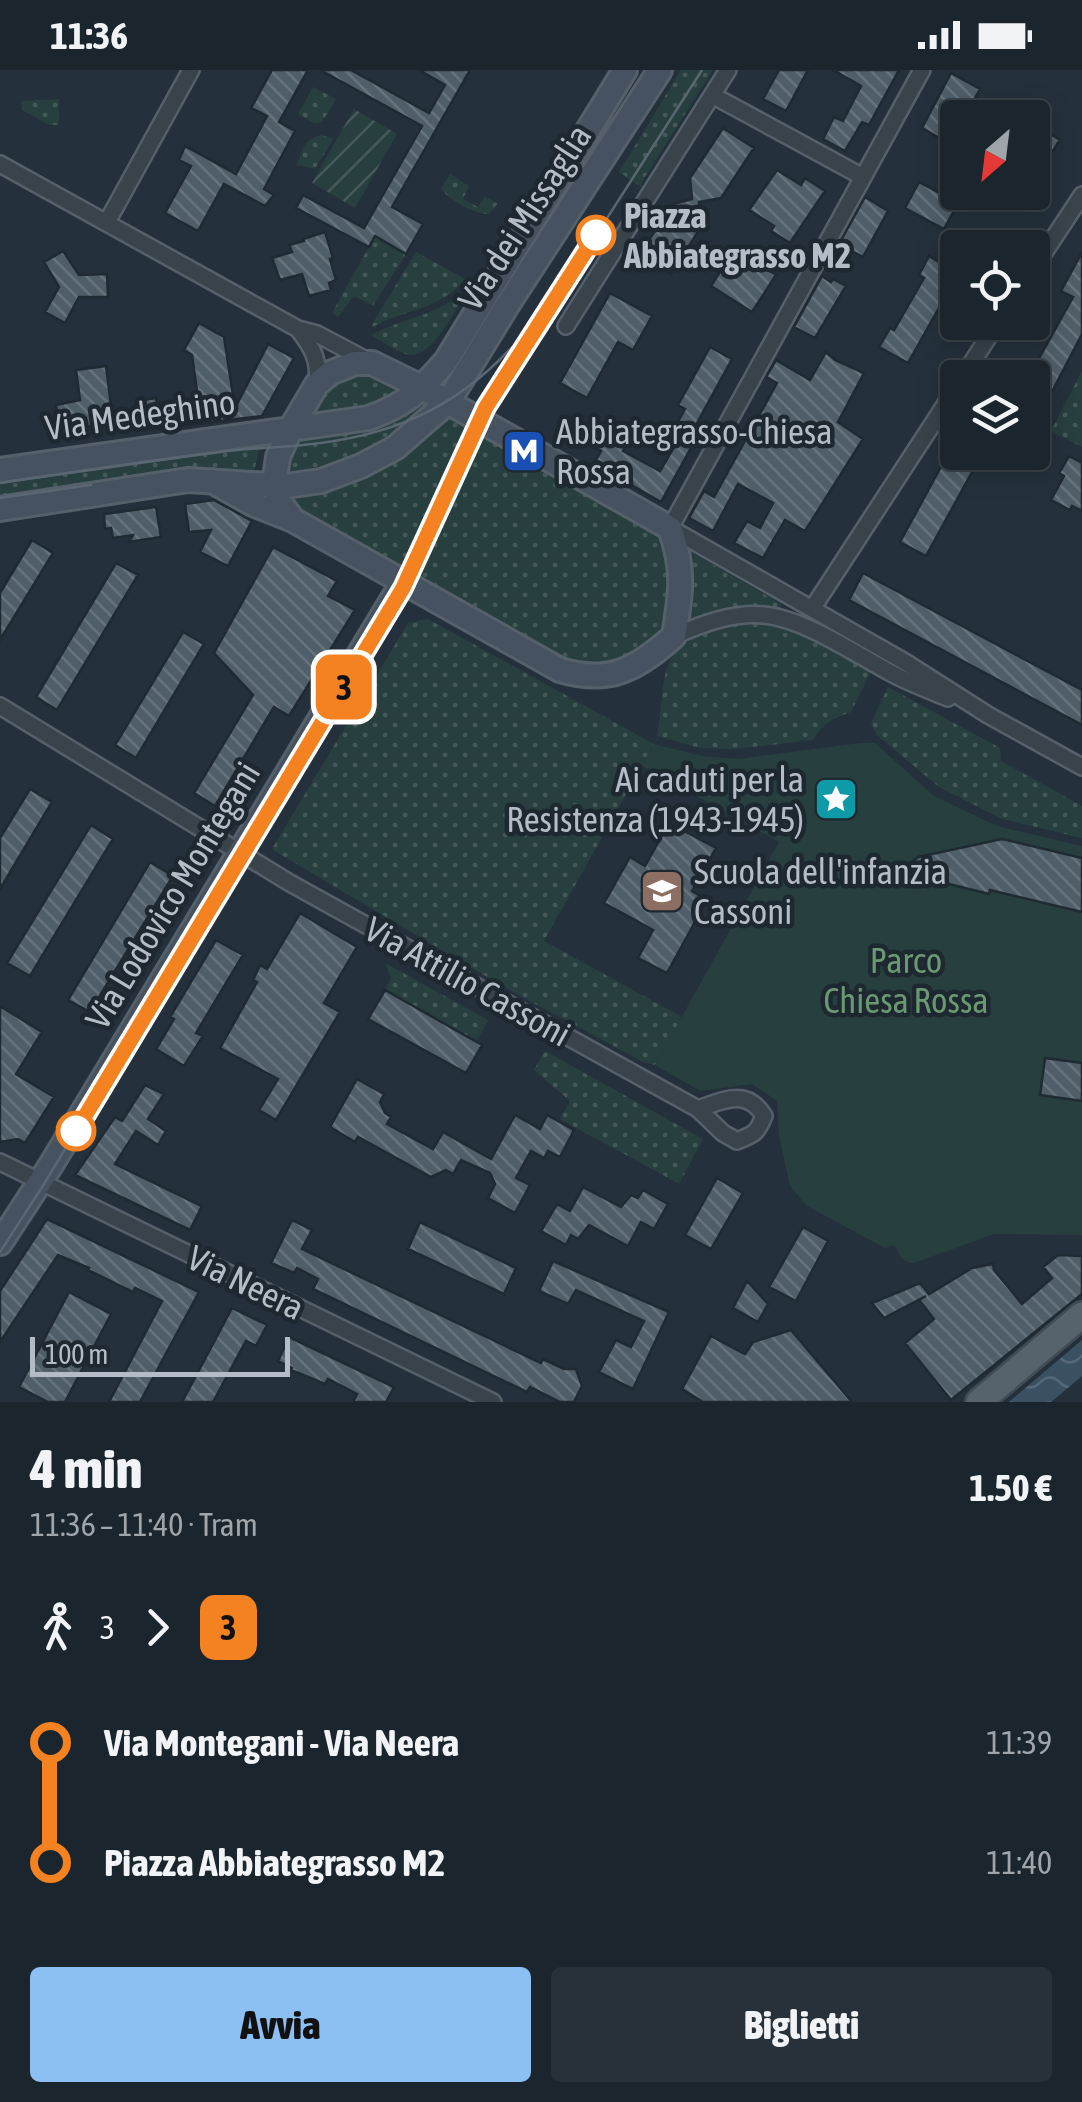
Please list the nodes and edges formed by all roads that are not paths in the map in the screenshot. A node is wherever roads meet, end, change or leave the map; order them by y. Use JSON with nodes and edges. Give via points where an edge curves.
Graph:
{"nodes":[{"id":1,"x":191,"y":70,"type":"edge"},
{"id":2,"x":624,"y":70,"type":"edge"},
{"id":3,"x":660,"y":70,"type":"edge"},
{"id":4,"x":728,"y":70,"type":"edge"},
{"id":5,"x":922,"y":70,"type":"edge"},
{"id":6,"x":712,"y":94,"type":"junction"},
{"id":7,"x":0,"y":164,"type":"edge"},
{"id":8,"x":863,"y":177,"type":"junction"},
{"id":9,"x":1082,"y":195,"type":"edge"},
{"id":10,"x":107,"y":222,"type":"junction"},
{"id":11,"x":1050,"y":243,"type":"edge"},
{"id":12,"x":566,"y":326,"type":"dead end"},
{"id":13,"x":298,"y":329,"type":"junction"},
{"id":14,"x":372,"y":363,"type":"junction"},
{"id":15,"x":316,"y":384,"type":"junction"},
{"id":16,"x":423,"y":388,"type":"junction"},
{"id":17,"x":448,"y":402,"type":"junction"},
{"id":18,"x":940,"y":413,"type":"edge"},
{"id":19,"x":290,"y":428,"type":"junction"},
{"id":20,"x":0,"y":470,"type":"edge"},
{"id":21,"x":212,"y":481,"type":"junction"},
{"id":22,"x":274,"y":484,"type":"junction"},
{"id":23,"x":0,"y":509,"type":"edge"},
{"id":24,"x":293,"y":520,"type":"junction"},
{"id":25,"x":670,"y":528,"type":"junction"},
{"id":26,"x":403,"y":582,"type":"junction"},
{"id":27,"x":812,"y":609,"type":"junction"},
{"id":28,"x":674,"y":636,"type":"junction"},
{"id":29,"x":0,"y":706,"type":"edge"},
{"id":30,"x":988,"y":715,"type":"junction"},
{"id":31,"x":1082,"y":767,"type":"edge"},
{"id":32,"x":240,"y":850,"type":"junction"},
{"id":33,"x":698,"y":1109,"type":"dead end"},
{"id":34,"x":0,"y":1162,"type":"edge"},
{"id":35,"x":40,"y":1182,"type":"junction"},
{"id":36,"x":0,"y":1243,"type":"edge"},
{"id":37,"x":1082,"y":1315,"type":"edge"},
{"id":38,"x":493,"y":1402,"type":"edge"},
{"id":39,"x":978,"y":1402,"type":"edge"}],
"edges":[{"from":1,"to":10,"type":"street"},
{"from":2,"to":16,"type":"street","name":"Via dei Missaglia","via":[[446,361]]},
{"from":3,"to":17,"type":"street","name":"Via dei Missaglia"},
{"from":4,"to":6,"type":"street"},
{"from":5,"to":8,"type":"street"},
{"from":6,"to":8,"type":"street"},
{"from":6,"to":12,"type":"street"},
{"from":7,"to":10,"type":"street"},
{"from":8,"to":25,"type":"street"},
{"from":9,"to":11,"type":"street"},
{"from":10,"to":13,"type":"street"},
{"from":13,"to":14,"type":"street"},
{"from":13,"to":15,"type":"street","via":[[316,355]]},
{"from":14,"to":15,"type":"street","via":[[342,367]]},
{"from":14,"to":16,"type":"street"},
{"from":15,"to":19,"type":"street"},
{"from":16,"to":17,"type":"street"},
{"from":16,"to":19,"type":"street","name":"Via Medeghino","via":[[369,418]]},
{"from":17,"to":22,"type":"street","name":"Via dei Missaglia","via":[[395,448],[360,466],[321,481]]},
{"from":17,"to":25,"type":"street"},
{"from":18,"to":27,"type":"street"},
{"from":19,"to":20,"type":"street","name":"Via Medeghino"},
{"from":19,"to":22,"type":"street"},
{"from":21,"to":22,"type":"street","name":"Via Medeghino"},
{"from":21,"to":23,"type":"street","name":"Via Medeghino"},
{"from":21,"to":24,"type":"street"},
{"from":22,"to":24,"type":"street"},
{"from":24,"to":26,"type":"street"},
{"from":25,"to":27,"type":"street"},
{"from":25,"to":28,"type":"street","via":[[682,574]]},
{"from":26,"to":28,"type":"street","via":[[574,674],[629,670]]},
{"from":26,"to":32,"type":"street","name":"Via Lodovico Montegani"},
{"from":27,"to":30,"type":"street"},
{"from":28,"to":30,"type":"street","via":[[708,621],[762,615],[802,626]]},
{"from":29,"to":32,"type":"street","name":"Via Attilio Cassoni"},
{"from":30,"to":31,"type":"street"},
{"from":32,"to":33,"type":"street","name":"Via Attilio Cassoni"},
{"from":32,"to":35,"type":"street","name":"Via Lodovico Montegani"},
{"from":34,"to":35,"type":"street","name":"Via Neera"},
{"from":35,"to":36,"type":"street","name":"Via Lodovico Montegani"},
{"from":35,"to":38,"type":"street","name":"Via Neera"},
{"from":37,"to":39,"type":"main road"}]}
